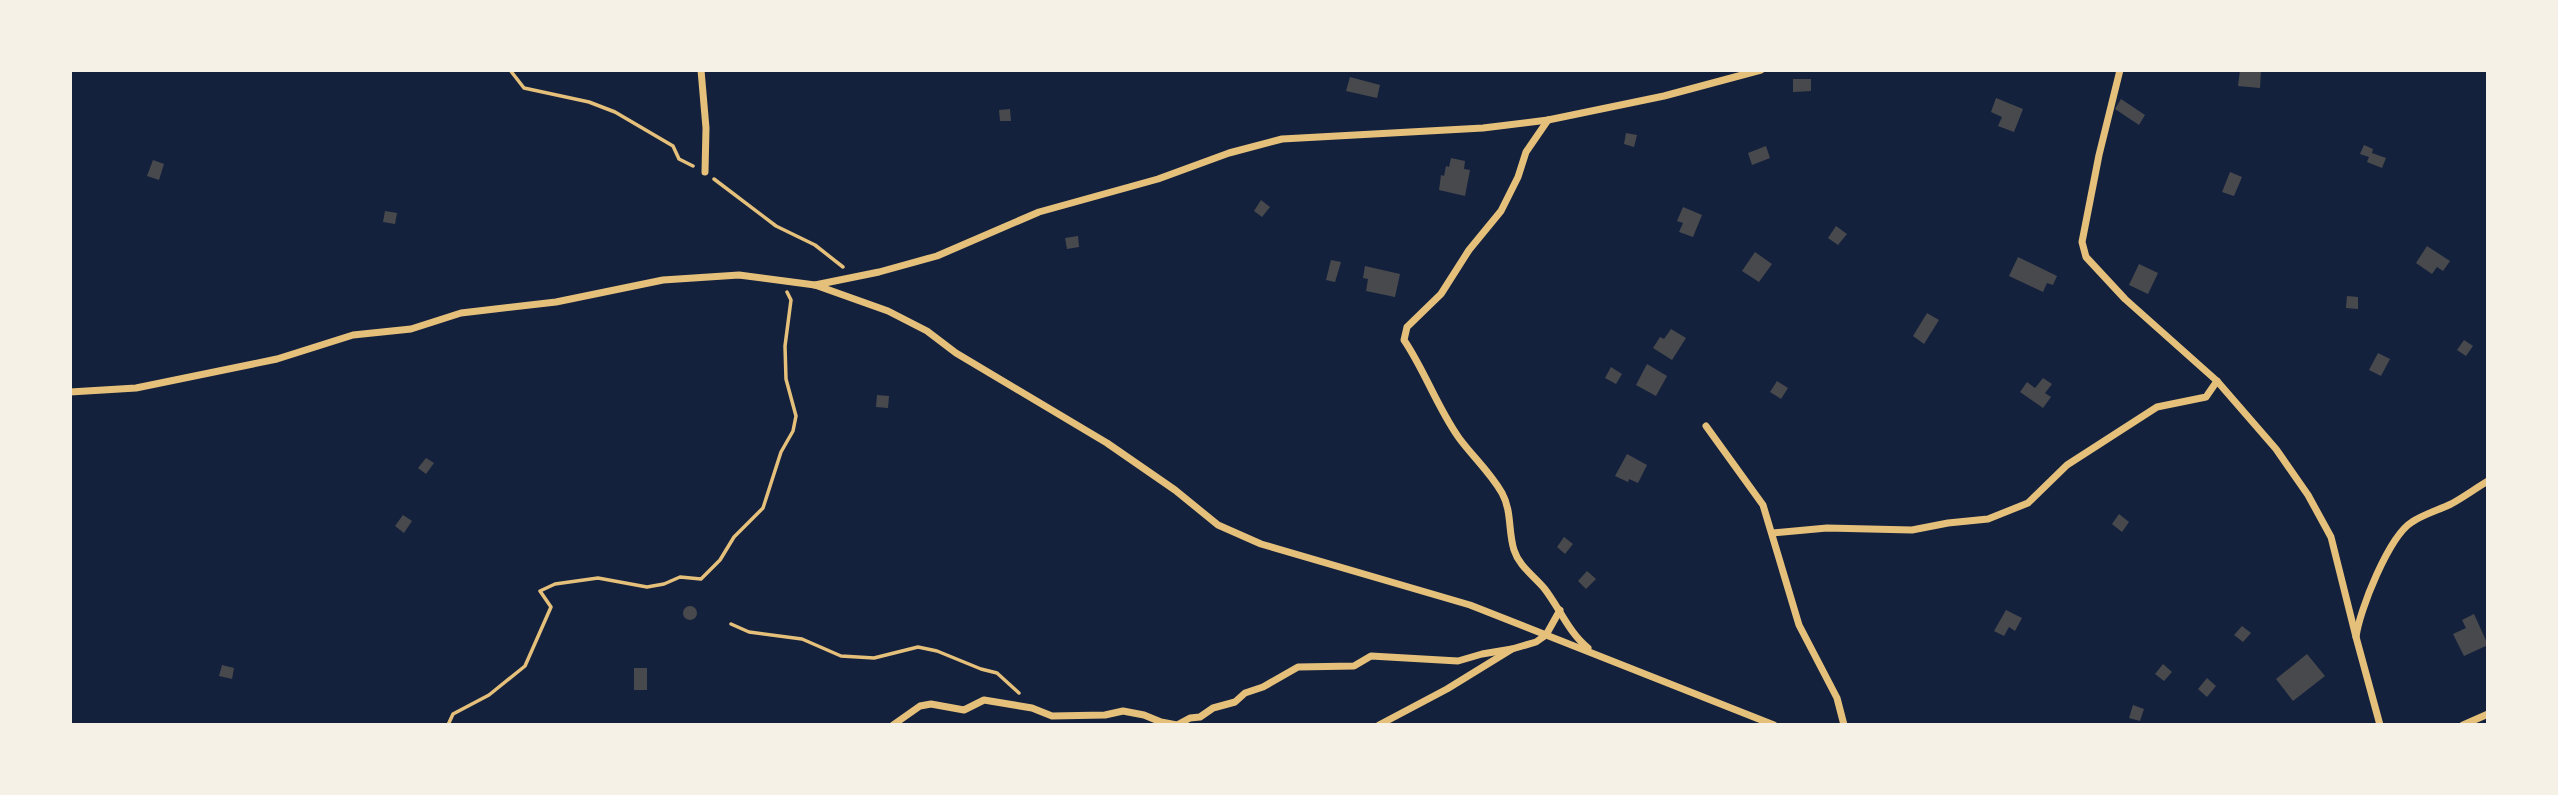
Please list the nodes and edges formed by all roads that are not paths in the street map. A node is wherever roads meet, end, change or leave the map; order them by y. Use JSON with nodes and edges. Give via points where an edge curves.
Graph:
{"nodes":[{"id":1,"x":701,"y":70,"type":"edge"},
{"id":2,"x":1761,"y":70,"type":"edge"},
{"id":3,"x":2120,"y":70,"type":"edge"},
{"id":4,"x":1548,"y":120,"type":"junction"},
{"id":5,"x":705,"y":172,"type":"road end"},
{"id":6,"x":815,"y":285,"type":"junction"},
{"id":7,"x":2217,"y":381,"type":"junction"},
{"id":8,"x":70,"y":392,"type":"edge"},
{"id":9,"x":1706,"y":426,"type":"dead end"},
{"id":10,"x":2488,"y":481,"type":"edge"},
{"id":11,"x":1773,"y":533,"type":"junction"},
{"id":12,"x":1560,"y":610,"type":"junction"},
{"id":13,"x":1546,"y":635,"type":"junction"},
{"id":14,"x":2356,"y":637,"type":"junction"},
{"id":15,"x":1512,"y":649,"type":"junction"},
{"id":16,"x":1594,"y":653,"type":"junction"},
{"id":17,"x":2488,"y":715,"type":"edge"},
{"id":18,"x":893,"y":725,"type":"edge"},
{"id":19,"x":1379,"y":725,"type":"edge"},
{"id":20,"x":1774,"y":725,"type":"edge"},
{"id":21,"x":1844,"y":725,"type":"edge"},
{"id":22,"x":2381,"y":725,"type":"edge"},
{"id":23,"x":2463,"y":725,"type":"edge"}],
"edges":[{"from":1,"to":5,"type":"street"},
{"from":2,"to":4,"type":"street"},
{"from":3,"to":7,"type":"street","via":[[2082,242],[2086,257],[2125,299]]},
{"from":4,"to":6,"type":"street","via":[[1282,139],[1039,212],[937,256]]},
{"from":4,"to":12,"type":"street","via":[[1526,152],[1501,211],[1441,294],[1407,327],[1404,340],[1438,405],[1503,496],[1514,551],[1522,566]]},
{"from":6,"to":8,"type":"street","via":[[739,275],[663,280],[556,302],[461,313],[411,329],[353,335],[277,359],[148,386]]},
{"from":6,"to":13,"type":"street","via":[[928,331],[956,353],[1107,443],[1218,525],[1261,544],[1470,605]]},
{"from":7,"to":11,"type":"street","via":[[2206,397],[2157,407],[2067,465],[2028,503],[1988,519],[1912,530],[1826,528]]},
{"from":7,"to":14,"type":"street","via":[[2276,449],[2331,537]]},
{"from":9,"to":11,"type":"street","via":[[1763,505]]},
{"from":10,"to":14,"type":"street","via":[[2410,523],[2400,534],[2388,551]]},
{"from":11,"to":21,"type":"street","via":[[1799,625],[1838,698]]},
{"from":12,"to":13,"type":"street"},
{"from":12,"to":16,"type":"street"},
{"from":13,"to":15,"type":"street"},
{"from":13,"to":16,"type":"street"},
{"from":14,"to":22,"type":"street"},
{"from":15,"to":18,"type":"street","via":[[1458,662],[1371,656],[1354,666],[1298,667],[1236,702],[1177,725],[1123,711],[1052,716],[984,700],[964,710],[920,706]]},
{"from":15,"to":19,"type":"street"},
{"from":16,"to":20,"type":"street"},
{"from":17,"to":23,"type":"street"}]}
